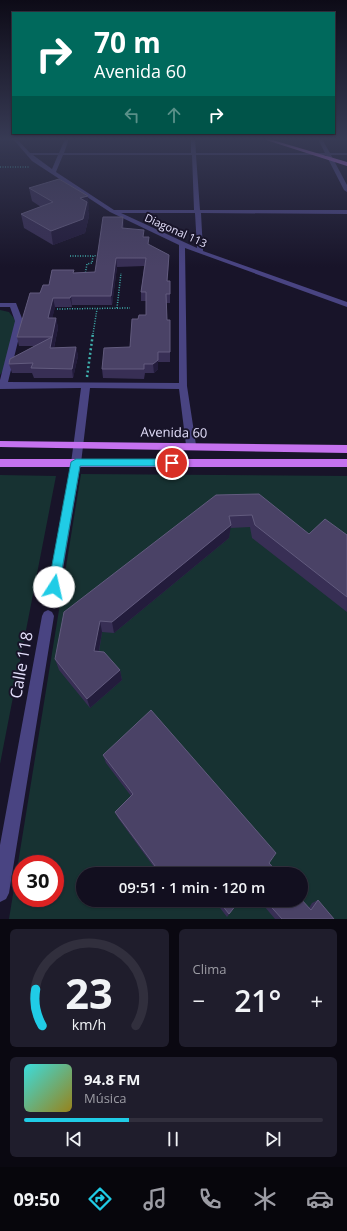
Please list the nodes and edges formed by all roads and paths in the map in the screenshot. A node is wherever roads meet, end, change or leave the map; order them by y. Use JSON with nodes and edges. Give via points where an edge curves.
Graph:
{"nodes":[{"id":1,"x":67,"y":182,"type":"edge"},
{"id":2,"x":196,"y":182,"type":"edge"},
{"id":3,"x":112,"y":211,"type":"junction"},
{"id":4,"x":198,"y":212,"type":"junction"},
{"id":5,"x":347,"y":212,"type":"edge"},
{"id":6,"x":182,"y":244,"type":"junction"},
{"id":7,"x":200,"y":252,"type":"junction"},
{"id":8,"x":101,"y":255,"type":"edge"},
{"id":9,"x":70,"y":256,"type":"dead end"},
{"id":10,"x":93,"y":256,"type":"junction"},
{"id":11,"x":121,"y":273,"type":"dead end"},
{"id":12,"x":84,"y":279,"type":"edge"},
{"id":13,"x":332,"y":300,"type":"junction"},
{"id":14,"x":347,"y":300,"type":"edge"},
{"id":15,"x":0,"y":305,"type":"edge"},
{"id":16,"x":347,"y":305,"type":"edge"},
{"id":17,"x":117,"y":308,"type":"junction"},
{"id":18,"x":130,"y":308,"type":"dead end"},
{"id":19,"x":57,"y":309,"type":"dead end"},
{"id":20,"x":97,"y":309,"type":"junction"},
{"id":21,"x":2,"y":385,"type":"edge"},
{"id":22,"x":86,"y":385,"type":"junction"},
{"id":23,"x":184,"y":386,"type":"junction"},
{"id":24,"x":0,"y":444,"type":"edge"},
{"id":25,"x":79,"y":444,"type":"junction"},
{"id":26,"x":191,"y":445,"type":"junction"},
{"id":27,"x":347,"y":448,"type":"edge"},
{"id":28,"x":0,"y":462,"type":"edge"},
{"id":29,"x":76,"y":462,"type":"junction"},
{"id":30,"x":347,"y":463,"type":"edge"},
{"id":31,"x":54,"y":587,"type":"dead end"},
{"id":32,"x":48,"y":616,"type":"dead end"},
{"id":33,"x":0,"y":894,"type":"edge"}],
"edges":[{"from":1,"to":3,"type":"street","name":"Diagonal 113"},
{"from":2,"to":4,"type":"street"},
{"from":3,"to":4,"type":"street"},
{"from":3,"to":6,"type":"street","name":"Diagonal 113"},
{"from":4,"to":5,"type":"street"},
{"from":4,"to":7,"type":"street"},
{"from":6,"to":7,"type":"street","name":"Diagonal 113"},
{"from":6,"to":23,"type":"street"},
{"from":7,"to":13,"type":"street","name":"Diagonal 113"},
{"from":8,"to":10,"type":"path"},
{"from":9,"to":10,"type":"path"},
{"from":10,"to":12,"type":"path","via":[[92,263],[87,264]]},
{"from":11,"to":17,"type":"path"},
{"from":13,"to":14,"type":"street"},
{"from":13,"to":16,"type":"street","name":"Diagonal 113"},
{"from":15,"to":21,"type":"street","via":[[14,305],[19,321]]},
{"from":17,"to":18,"type":"path"},
{"from":17,"to":20,"type":"path"},
{"from":19,"to":20,"type":"path"},
{"from":20,"to":22,"type":"path"},
{"from":21,"to":22,"type":"street"},
{"from":22,"to":23,"type":"street"},
{"from":22,"to":25,"type":"street"},
{"from":23,"to":26,"type":"street"},
{"from":24,"to":25,"type":"main road","name":"Avenida 60"},
{"from":25,"to":26,"type":"main road","name":"Avenida 60"},
{"from":25,"to":29,"type":"street"},
{"from":26,"to":27,"type":"main road","name":"Avenida 60"},
{"from":28,"to":29,"type":"main road"},
{"from":29,"to":30,"type":"main road"},
{"from":29,"to":31,"type":"street"},
{"from":32,"to":33,"type":"street","name":"Calle 118"}]}
